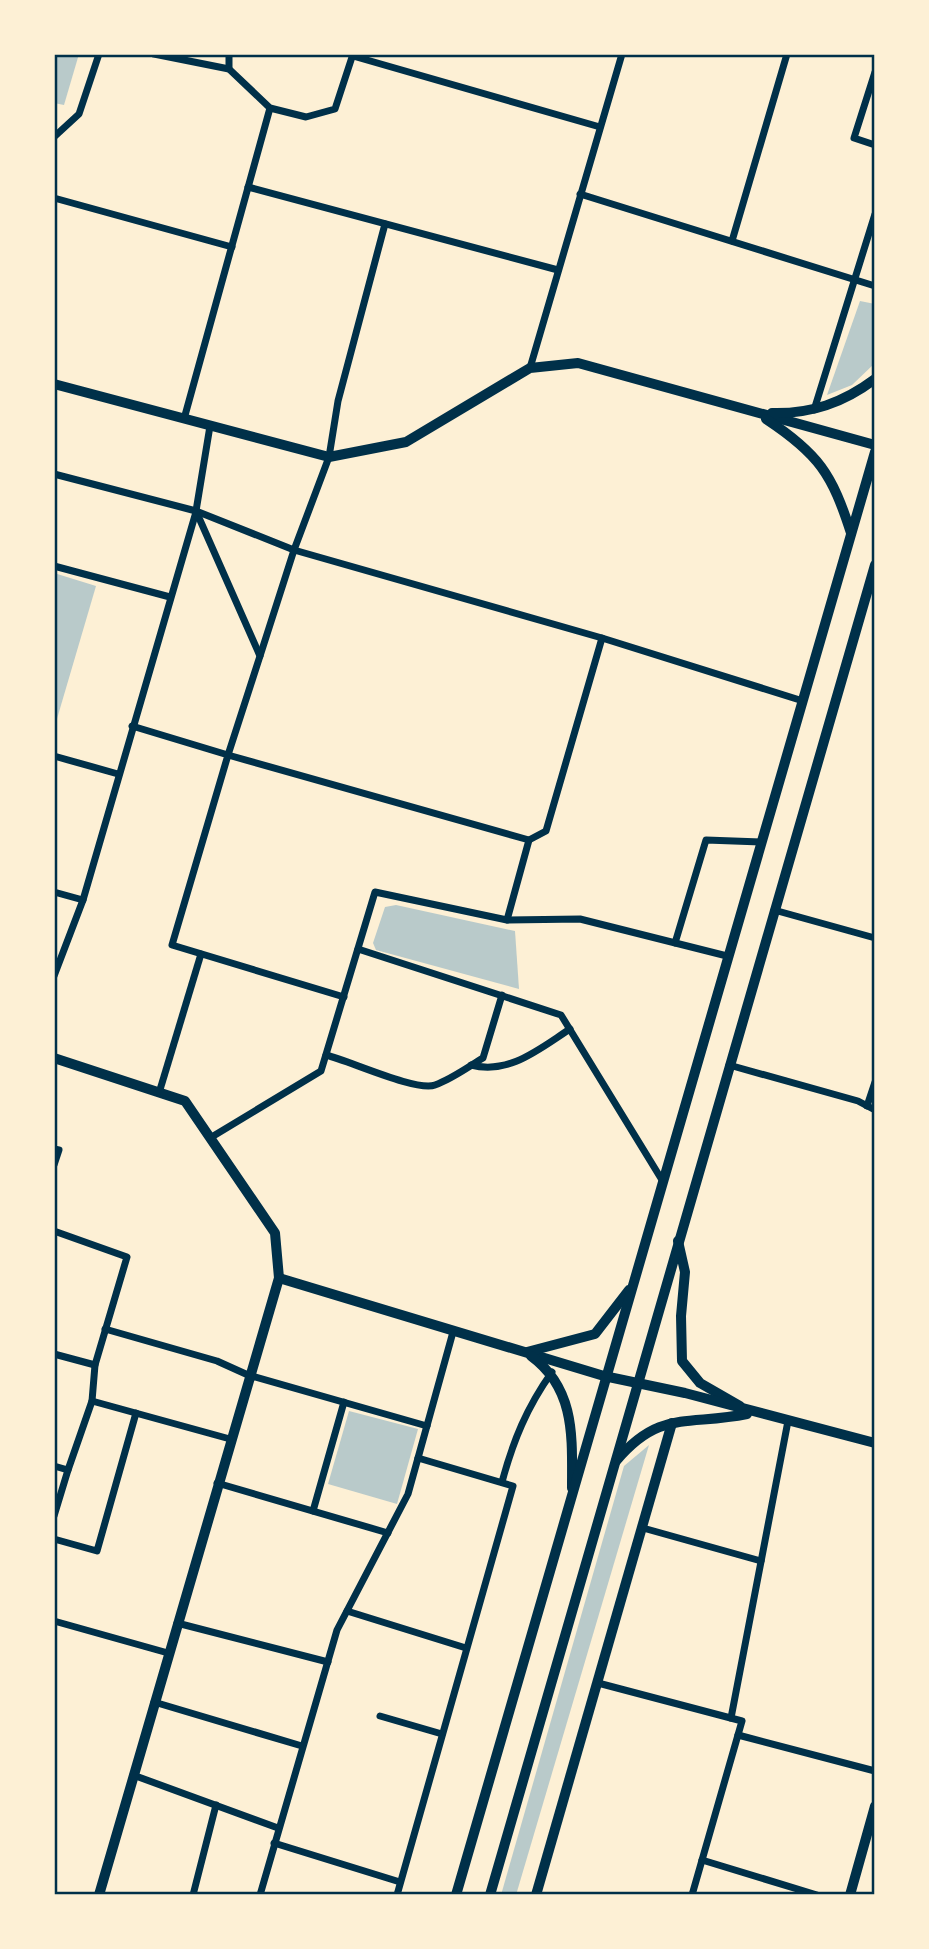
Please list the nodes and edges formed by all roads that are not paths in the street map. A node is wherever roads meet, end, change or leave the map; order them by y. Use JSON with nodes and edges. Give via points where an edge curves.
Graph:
{"nodes":[{"id":1,"x":99,"y":54,"type":"edge"},
{"id":2,"x":154,"y":54,"type":"edge"},
{"id":3,"x":229,"y":54,"type":"edge"},
{"id":4,"x":622,"y":54,"type":"edge"},
{"id":5,"x":787,"y":54,"type":"edge"},
{"id":6,"x":353,"y":55,"type":"edge"},
{"id":7,"x":229,"y":69,"type":"junction"},
{"id":8,"x":875,"y":72,"type":"edge"},
{"id":9,"x":270,"y":108,"type":"junction"},
{"id":10,"x":600,"y":127,"type":"junction"},
{"id":11,"x":54,"y":137,"type":"edge"},
{"id":12,"x":875,"y":145,"type":"edge"},
{"id":13,"x":248,"y":187,"type":"junction"},
{"id":14,"x":580,"y":194,"type":"junction"},
{"id":15,"x":54,"y":198,"type":"edge"},
{"id":16,"x":875,"y":214,"type":"edge"},
{"id":17,"x":385,"y":224,"type":"junction"},
{"id":18,"x":732,"y":242,"type":"junction"},
{"id":19,"x":232,"y":247,"type":"junction"},
{"id":20,"x":558,"y":270,"type":"junction"},
{"id":21,"x":853,"y":279,"type":"junction"},
{"id":22,"x":875,"y":286,"type":"edge"},
{"id":23,"x":530,"y":368,"type":"junction"},
{"id":24,"x":875,"y":379,"type":"edge"},
{"id":25,"x":54,"y":384,"type":"edge"},
{"id":26,"x":814,"y":410,"type":"junction"},
{"id":27,"x":757,"y":413,"type":"junction"},
{"id":28,"x":184,"y":419,"type":"junction"},
{"id":29,"x":210,"y":426,"type":"junction"},
{"id":30,"x":875,"y":445,"type":"edge"},
{"id":31,"x":875,"y":452,"type":"edge"},
{"id":32,"x":329,"y":457,"type":"junction"},
{"id":33,"x":54,"y":474,"type":"edge"},
{"id":34,"x":196,"y":511,"type":"junction"},
{"id":35,"x":852,"y":533,"type":"junction"},
{"id":36,"x":294,"y":550,"type":"junction"},
{"id":37,"x":875,"y":565,"type":"edge"},
{"id":38,"x":54,"y":566,"type":"edge"},
{"id":39,"x":170,"y":597,"type":"junction"},
{"id":40,"x":602,"y":638,"type":"junction"},
{"id":41,"x":260,"y":656,"type":"junction"},
{"id":42,"x":803,"y":701,"type":"junction"},
{"id":43,"x":132,"y":726,"type":"junction"},
{"id":44,"x":228,"y":755,"type":"junction"},
{"id":45,"x":54,"y":756,"type":"edge"},
{"id":46,"x":118,"y":774,"type":"junction"},
{"id":47,"x":529,"y":839,"type":"junction"},
{"id":48,"x":761,"y":842,"type":"junction"},
{"id":49,"x":54,"y":892,"type":"edge"},
{"id":50,"x":83,"y":900,"type":"junction"},
{"id":51,"x":774,"y":910,"type":"junction"},
{"id":52,"x":507,"y":920,"type":"junction"},
{"id":53,"x":875,"y":937,"type":"edge"},
{"id":54,"x":675,"y":943,"type":"junction"},
{"id":55,"x":358,"y":949,"type":"junction"},
{"id":56,"x":201,"y":954,"type":"junction"},
{"id":57,"x":727,"y":956,"type":"junction"},
{"id":58,"x":54,"y":976,"type":"edge"},
{"id":59,"x":502,"y":995,"type":"junction"},
{"id":60,"x":344,"y":997,"type":"junction"},
{"id":61,"x":570,"y":1029,"type":"junction"},
{"id":62,"x":326,"y":1055,"type":"junction"},
{"id":63,"x":54,"y":1058,"type":"edge"},
{"id":64,"x":471,"y":1065,"type":"junction"},
{"id":65,"x":729,"y":1065,"type":"junction"},
{"id":66,"x":875,"y":1082,"type":"edge"},
{"id":67,"x":159,"y":1093,"type":"junction"},
{"id":68,"x":871,"y":1108,"type":"edge"},
{"id":69,"x":210,"y":1138,"type":"junction"},
{"id":70,"x":54,"y":1149,"type":"edge"},
{"id":71,"x":54,"y":1165,"type":"edge"},
{"id":72,"x":662,"y":1180,"type":"junction"},
{"id":73,"x":54,"y":1231,"type":"edge"},
{"id":74,"x":678,"y":1240,"type":"junction"},
{"id":75,"x":279,"y":1278,"type":"junction"},
{"id":76,"x":629,"y":1290,"type":"junction"},
{"id":77,"x":105,"y":1329,"type":"junction"},
{"id":78,"x":453,"y":1332,"type":"junction"},
{"id":79,"x":525,"y":1352,"type":"junction"},
{"id":80,"x":54,"y":1354,"type":"edge"},
{"id":81,"x":95,"y":1365,"type":"junction"},
{"id":82,"x":552,"y":1372,"type":"junction"},
{"id":83,"x":248,"y":1375,"type":"junction"},
{"id":84,"x":604,"y":1376,"type":"junction"},
{"id":85,"x":637,"y":1383,"type":"junction"},
{"id":86,"x":92,"y":1401,"type":"junction"},
{"id":87,"x":344,"y":1402,"type":"junction"},
{"id":88,"x":136,"y":1413,"type":"junction"},
{"id":89,"x":753,"y":1413,"type":"junction"},
{"id":90,"x":788,"y":1421,"type":"junction"},
{"id":91,"x":672,"y":1423,"type":"junction"},
{"id":92,"x":427,"y":1426,"type":"junction"},
{"id":93,"x":230,"y":1439,"type":"junction"},
{"id":94,"x":875,"y":1443,"type":"edge"},
{"id":95,"x":418,"y":1458,"type":"junction"},
{"id":96,"x":614,"y":1464,"type":"junction"},
{"id":97,"x":54,"y":1466,"type":"edge"},
{"id":98,"x":68,"y":1470,"type":"junction"},
{"id":99,"x":502,"y":1482,"type":"junction"},
{"id":100,"x":217,"y":1483,"type":"junction"},
{"id":101,"x":572,"y":1490,"type":"junction"},
{"id":102,"x":313,"y":1511,"type":"junction"},
{"id":103,"x":54,"y":1516,"type":"edge"},
{"id":104,"x":643,"y":1528,"type":"junction"},
{"id":105,"x":388,"y":1533,"type":"junction"},
{"id":106,"x":54,"y":1539,"type":"edge"},
{"id":107,"x":761,"y":1562,"type":"junction"},
{"id":108,"x":347,"y":1611,"type":"junction"},
{"id":109,"x":54,"y":1621,"type":"edge"},
{"id":110,"x":177,"y":1623,"type":"junction"},
{"id":111,"x":466,"y":1648,"type":"junction"},
{"id":112,"x":168,"y":1653,"type":"junction"},
{"id":113,"x":328,"y":1662,"type":"junction"},
{"id":114,"x":598,"y":1683,"type":"junction"},
{"id":115,"x":154,"y":1702,"type":"junction"},
{"id":116,"x":380,"y":1716,"type":"dead end"},
{"id":117,"x":731,"y":1718,"type":"junction"},
{"id":118,"x":442,"y":1734,"type":"junction"},
{"id":119,"x":738,"y":1735,"type":"junction"},
{"id":120,"x":302,"y":1746,"type":"junction"},
{"id":121,"x":875,"y":1771,"type":"edge"},
{"id":122,"x":133,"y":1775,"type":"junction"},
{"id":123,"x":216,"y":1805,"type":"junction"},
{"id":124,"x":875,"y":1807,"type":"edge"},
{"id":125,"x":278,"y":1828,"type":"junction"},
{"id":126,"x":274,"y":1843,"type":"junction"},
{"id":127,"x":702,"y":1860,"type":"junction"},
{"id":128,"x":400,"y":1882,"type":"junction"},
{"id":129,"x":99,"y":1895,"type":"edge"},
{"id":130,"x":193,"y":1895,"type":"edge"},
{"id":131,"x":260,"y":1895,"type":"edge"},
{"id":132,"x":397,"y":1895,"type":"edge"},
{"id":133,"x":456,"y":1895,"type":"edge"},
{"id":134,"x":490,"y":1895,"type":"edge"},
{"id":135,"x":536,"y":1895,"type":"edge"},
{"id":136,"x":692,"y":1895,"type":"edge"},
{"id":137,"x":817,"y":1895,"type":"edge"},
{"id":138,"x":850,"y":1895,"type":"edge"}],
"edges":[{"from":1,"to":11,"type":"street","via":[[79,114]]},
{"from":2,"to":7,"type":"street"},
{"from":3,"to":7,"type":"street"},
{"from":4,"to":10,"type":"street"},
{"from":5,"to":18,"type":"street"},
{"from":6,"to":9,"type":"street","via":[[335,109],[306,117]]},
{"from":6,"to":10,"type":"street"},
{"from":7,"to":9,"type":"street"},
{"from":8,"to":12,"type":"street","via":[[854,138]]},
{"from":9,"to":13,"type":"street"},
{"from":10,"to":14,"type":"street"},
{"from":13,"to":17,"type":"street"},
{"from":13,"to":19,"type":"street"},
{"from":14,"to":18,"type":"street"},
{"from":14,"to":20,"type":"street"},
{"from":15,"to":19,"type":"street"},
{"from":16,"to":21,"type":"street"},
{"from":17,"to":20,"type":"street"},
{"from":17,"to":32,"type":"street","via":[[338,401]]},
{"from":18,"to":21,"type":"street"},
{"from":19,"to":28,"type":"street"},
{"from":20,"to":23,"type":"street"},
{"from":21,"to":22,"type":"street"},
{"from":21,"to":26,"type":"street"},
{"from":23,"to":27,"type":"street","via":[[578,363]]},
{"from":23,"to":32,"type":"street","via":[[406,442]]},
{"from":24,"to":26,"type":"street"},
{"from":25,"to":28,"type":"street"},
{"from":26,"to":27,"type":"street"},
{"from":27,"to":30,"type":"street"},
{"from":27,"to":35,"type":"street","via":[[815,455],[838,492]]},
{"from":28,"to":29,"type":"street"},
{"from":29,"to":32,"type":"street"},
{"from":29,"to":34,"type":"street"},
{"from":31,"to":35,"type":"main road"},
{"from":32,"to":36,"type":"street"},
{"from":33,"to":34,"type":"street"},
{"from":34,"to":36,"type":"street"},
{"from":34,"to":39,"type":"street"},
{"from":34,"to":41,"type":"street"},
{"from":35,"to":42,"type":"main road"},
{"from":36,"to":40,"type":"street"},
{"from":36,"to":41,"type":"street"},
{"from":37,"to":51,"type":"main road"},
{"from":38,"to":39,"type":"street"},
{"from":39,"to":43,"type":"street"},
{"from":40,"to":42,"type":"street"},
{"from":40,"to":47,"type":"street","via":[[547,831]]},
{"from":41,"to":44,"type":"street"},
{"from":42,"to":48,"type":"main road"},
{"from":43,"to":44,"type":"street"},
{"from":43,"to":46,"type":"street"},
{"from":44,"to":47,"type":"street"},
{"from":44,"to":56,"type":"street","via":[[172,945]]},
{"from":45,"to":46,"type":"street"},
{"from":46,"to":50,"type":"street"},
{"from":47,"to":52,"type":"street"},
{"from":48,"to":54,"type":"street","via":[[706,840]]},
{"from":48,"to":57,"type":"main road"},
{"from":49,"to":50,"type":"street"},
{"from":50,"to":58,"type":"street"},
{"from":51,"to":53,"type":"street"},
{"from":51,"to":65,"type":"main road"},
{"from":52,"to":54,"type":"street","via":[[580,919]]},
{"from":52,"to":55,"type":"street","via":[[375,892]]},
{"from":54,"to":57,"type":"street"},
{"from":55,"to":59,"type":"street"},
{"from":55,"to":60,"type":"street"},
{"from":56,"to":60,"type":"street"},
{"from":56,"to":67,"type":"street"},
{"from":57,"to":72,"type":"main road"},
{"from":59,"to":61,"type":"street","via":[[561,1015]]},
{"from":59,"to":64,"type":"street","via":[[483,1058]]},
{"from":60,"to":62,"type":"street"},
{"from":61,"to":64,"type":"street","via":[[526,1057],[496,1069]]},
{"from":61,"to":72,"type":"street"},
{"from":62,"to":64,"type":"street","via":[[424,1087]]},
{"from":62,"to":69,"type":"street","via":[[321,1071]]},
{"from":63,"to":67,"type":"street"},
{"from":65,"to":68,"type":"street"},
{"from":65,"to":74,"type":"main road"},
{"from":66,"to":68,"type":"street"},
{"from":67,"to":69,"type":"street","via":[[184,1101]]},
{"from":69,"to":75,"type":"street","via":[[275,1233]]},
{"from":70,"to":71,"type":"street","via":[[59,1150]]},
{"from":72,"to":76,"type":"main road"},
{"from":73,"to":77,"type":"street","via":[[127,1257]]},
{"from":74,"to":85,"type":"main road"},
{"from":74,"to":89,"type":"street","via":[[684,1272],[682,1361],[700,1382]]},
{"from":75,"to":78,"type":"street"},
{"from":75,"to":83,"type":"street"},
{"from":76,"to":79,"type":"street","via":[[595,1334]]},
{"from":76,"to":84,"type":"main road"},
{"from":77,"to":81,"type":"street"},
{"from":77,"to":83,"type":"street"},
{"from":78,"to":79,"type":"street"},
{"from":78,"to":92,"type":"street"},
{"from":79,"to":82,"type":"street"},
{"from":79,"to":84,"type":"street"},
{"from":80,"to":81,"type":"street"},
{"from":81,"to":86,"type":"street"},
{"from":82,"to":99,"type":"street","via":[[514,1439]]},
{"from":82,"to":101,"type":"street","via":[[573,1426]]},
{"from":83,"to":87,"type":"street"},
{"from":83,"to":93,"type":"street"},
{"from":84,"to":85,"type":"street"},
{"from":84,"to":101,"type":"main road"},
{"from":85,"to":89,"type":"street"},
{"from":85,"to":96,"type":"main road"},
{"from":86,"to":88,"type":"street"},
{"from":86,"to":98,"type":"street"},
{"from":87,"to":92,"type":"street"},
{"from":87,"to":102,"type":"street"},
{"from":88,"to":93,"type":"street"},
{"from":88,"to":106,"type":"street","via":[[97,1551]]},
{"from":89,"to":90,"type":"street"},
{"from":89,"to":91,"type":"street"},
{"from":90,"to":94,"type":"street"},
{"from":90,"to":107,"type":"street"},
{"from":91,"to":96,"type":"street","via":[[642,1435]]},
{"from":91,"to":104,"type":"street"},
{"from":92,"to":95,"type":"street"},
{"from":93,"to":100,"type":"street"},
{"from":95,"to":99,"type":"street"},
{"from":95,"to":105,"type":"street","via":[[408,1494]]},
{"from":96,"to":134,"type":"main road"},
{"from":97,"to":98,"type":"street"},
{"from":98,"to":103,"type":"street"},
{"from":99,"to":111,"type":"street","via":[[513,1486]]},
{"from":100,"to":102,"type":"street"},
{"from":100,"to":110,"type":"street"},
{"from":101,"to":133,"type":"main road"},
{"from":102,"to":105,"type":"street"},
{"from":104,"to":107,"type":"street"},
{"from":104,"to":114,"type":"street"},
{"from":105,"to":108,"type":"street"},
{"from":107,"to":117,"type":"street"},
{"from":108,"to":111,"type":"street"},
{"from":108,"to":113,"type":"street"},
{"from":109,"to":112,"type":"street"},
{"from":110,"to":112,"type":"street"},
{"from":110,"to":113,"type":"street"},
{"from":111,"to":118,"type":"street"},
{"from":112,"to":115,"type":"street"},
{"from":113,"to":120,"type":"street"},
{"from":114,"to":117,"type":"street"},
{"from":114,"to":135,"type":"street"},
{"from":115,"to":120,"type":"street"},
{"from":115,"to":122,"type":"street"},
{"from":116,"to":118,"type":"street"},
{"from":117,"to":119,"type":"street","via":[[742,1721]]},
{"from":118,"to":128,"type":"street"},
{"from":119,"to":121,"type":"street"},
{"from":119,"to":127,"type":"street"},
{"from":120,"to":125,"type":"street"},
{"from":122,"to":123,"type":"street"},
{"from":122,"to":129,"type":"street"},
{"from":123,"to":125,"type":"street"},
{"from":123,"to":130,"type":"street"},
{"from":124,"to":138,"type":"street"},
{"from":125,"to":126,"type":"street"},
{"from":126,"to":128,"type":"street"},
{"from":126,"to":131,"type":"street"},
{"from":127,"to":136,"type":"street"},
{"from":127,"to":137,"type":"street"},
{"from":128,"to":132,"type":"street"}]}
